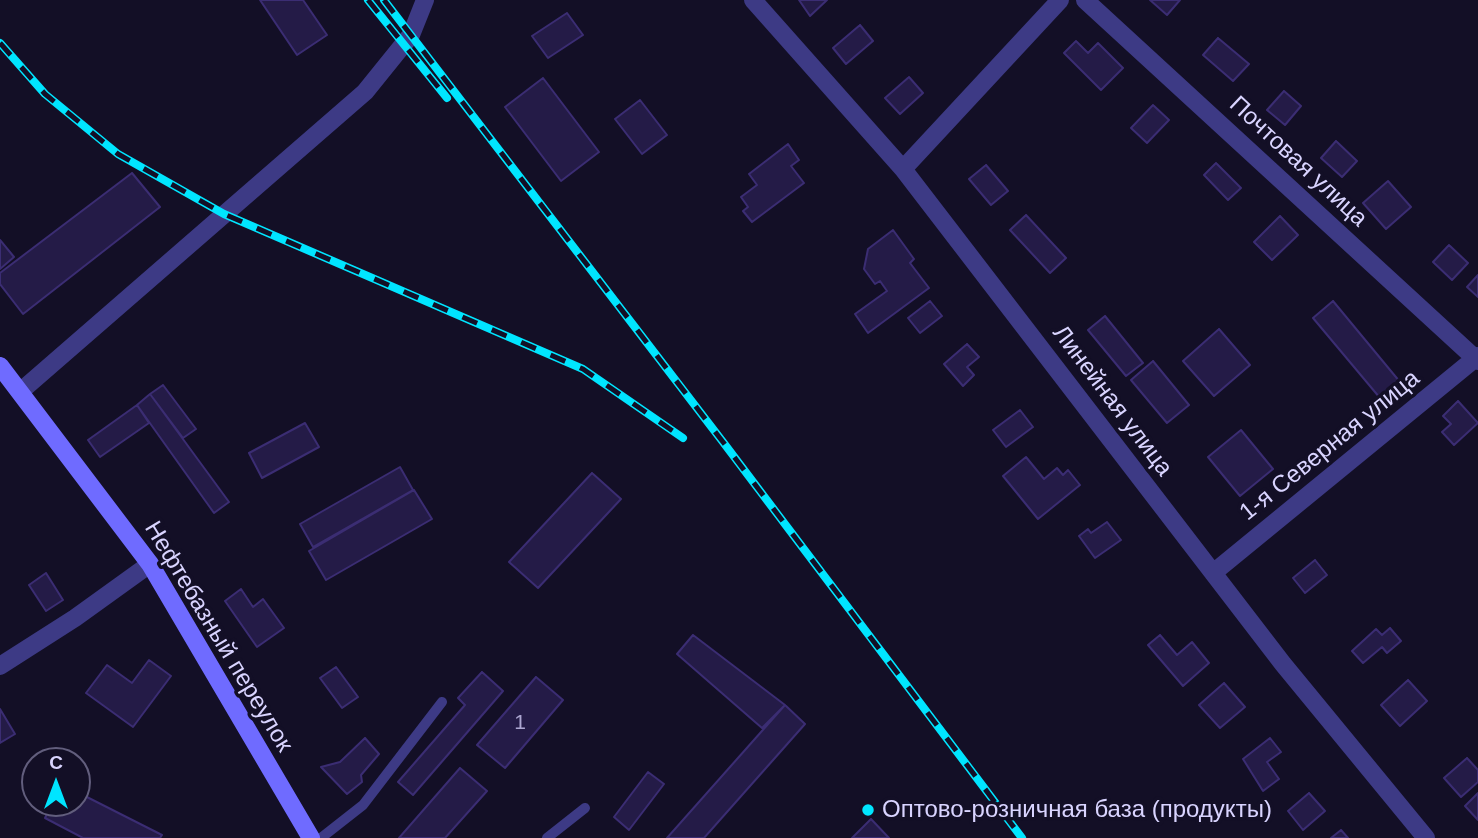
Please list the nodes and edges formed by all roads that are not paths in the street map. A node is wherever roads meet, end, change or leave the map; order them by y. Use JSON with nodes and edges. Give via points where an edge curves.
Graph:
{"nodes":[{"id":1,"x":425,"y":0,"type":"edge"},
{"id":2,"x":753,"y":0,"type":"edge"},
{"id":3,"x":1060,"y":0,"type":"edge"},
{"id":4,"x":1085,"y":0,"type":"edge"},
{"id":5,"x":903,"y":169,"type":"junction"},
{"id":6,"x":1477,"y":358,"type":"edge"},
{"id":7,"x":0,"y":366,"type":"edge"},
{"id":8,"x":21,"y":391,"type":"junction"},
{"id":9,"x":150,"y":564,"type":"junction"},
{"id":10,"x":1213,"y":573,"type":"junction"},
{"id":11,"x":0,"y":666,"type":"edge"},
{"id":12,"x":442,"y":702,"type":"dead end"},
{"id":13,"x":585,"y":808,"type":"dead end"},
{"id":14,"x":311,"y":838,"type":"edge"},
{"id":15,"x":321,"y":838,"type":"edge"},
{"id":16,"x":547,"y":838,"type":"edge"},
{"id":17,"x":1426,"y":838,"type":"edge"}],
"edges":[{"from":1,"to":8,"type":"street","via":[[411,35],[365,92]]},
{"from":2,"to":5,"type":"street","name":"Линейная улица"},
{"from":3,"to":5,"type":"street"},
{"from":4,"to":6,"type":"street","name":"Почтовая улица"},
{"from":5,"to":10,"type":"street","name":"Линейная улица"},
{"from":6,"to":10,"type":"street","name":"1-я Северная улица"},
{"from":7,"to":8,"type":"main road","name":"Нефтебазный переулок"},
{"from":8,"to":9,"type":"main road","name":"Нефтебазный переулок"},
{"from":9,"to":11,"type":"street"},
{"from":9,"to":14,"type":"main road","name":"Нефтебазный переулок"},
{"from":10,"to":17,"type":"street","name":"Линейная улица"},
{"from":12,"to":15,"type":"lane","via":[[363,805]]},
{"from":13,"to":16,"type":"lane"}]}
